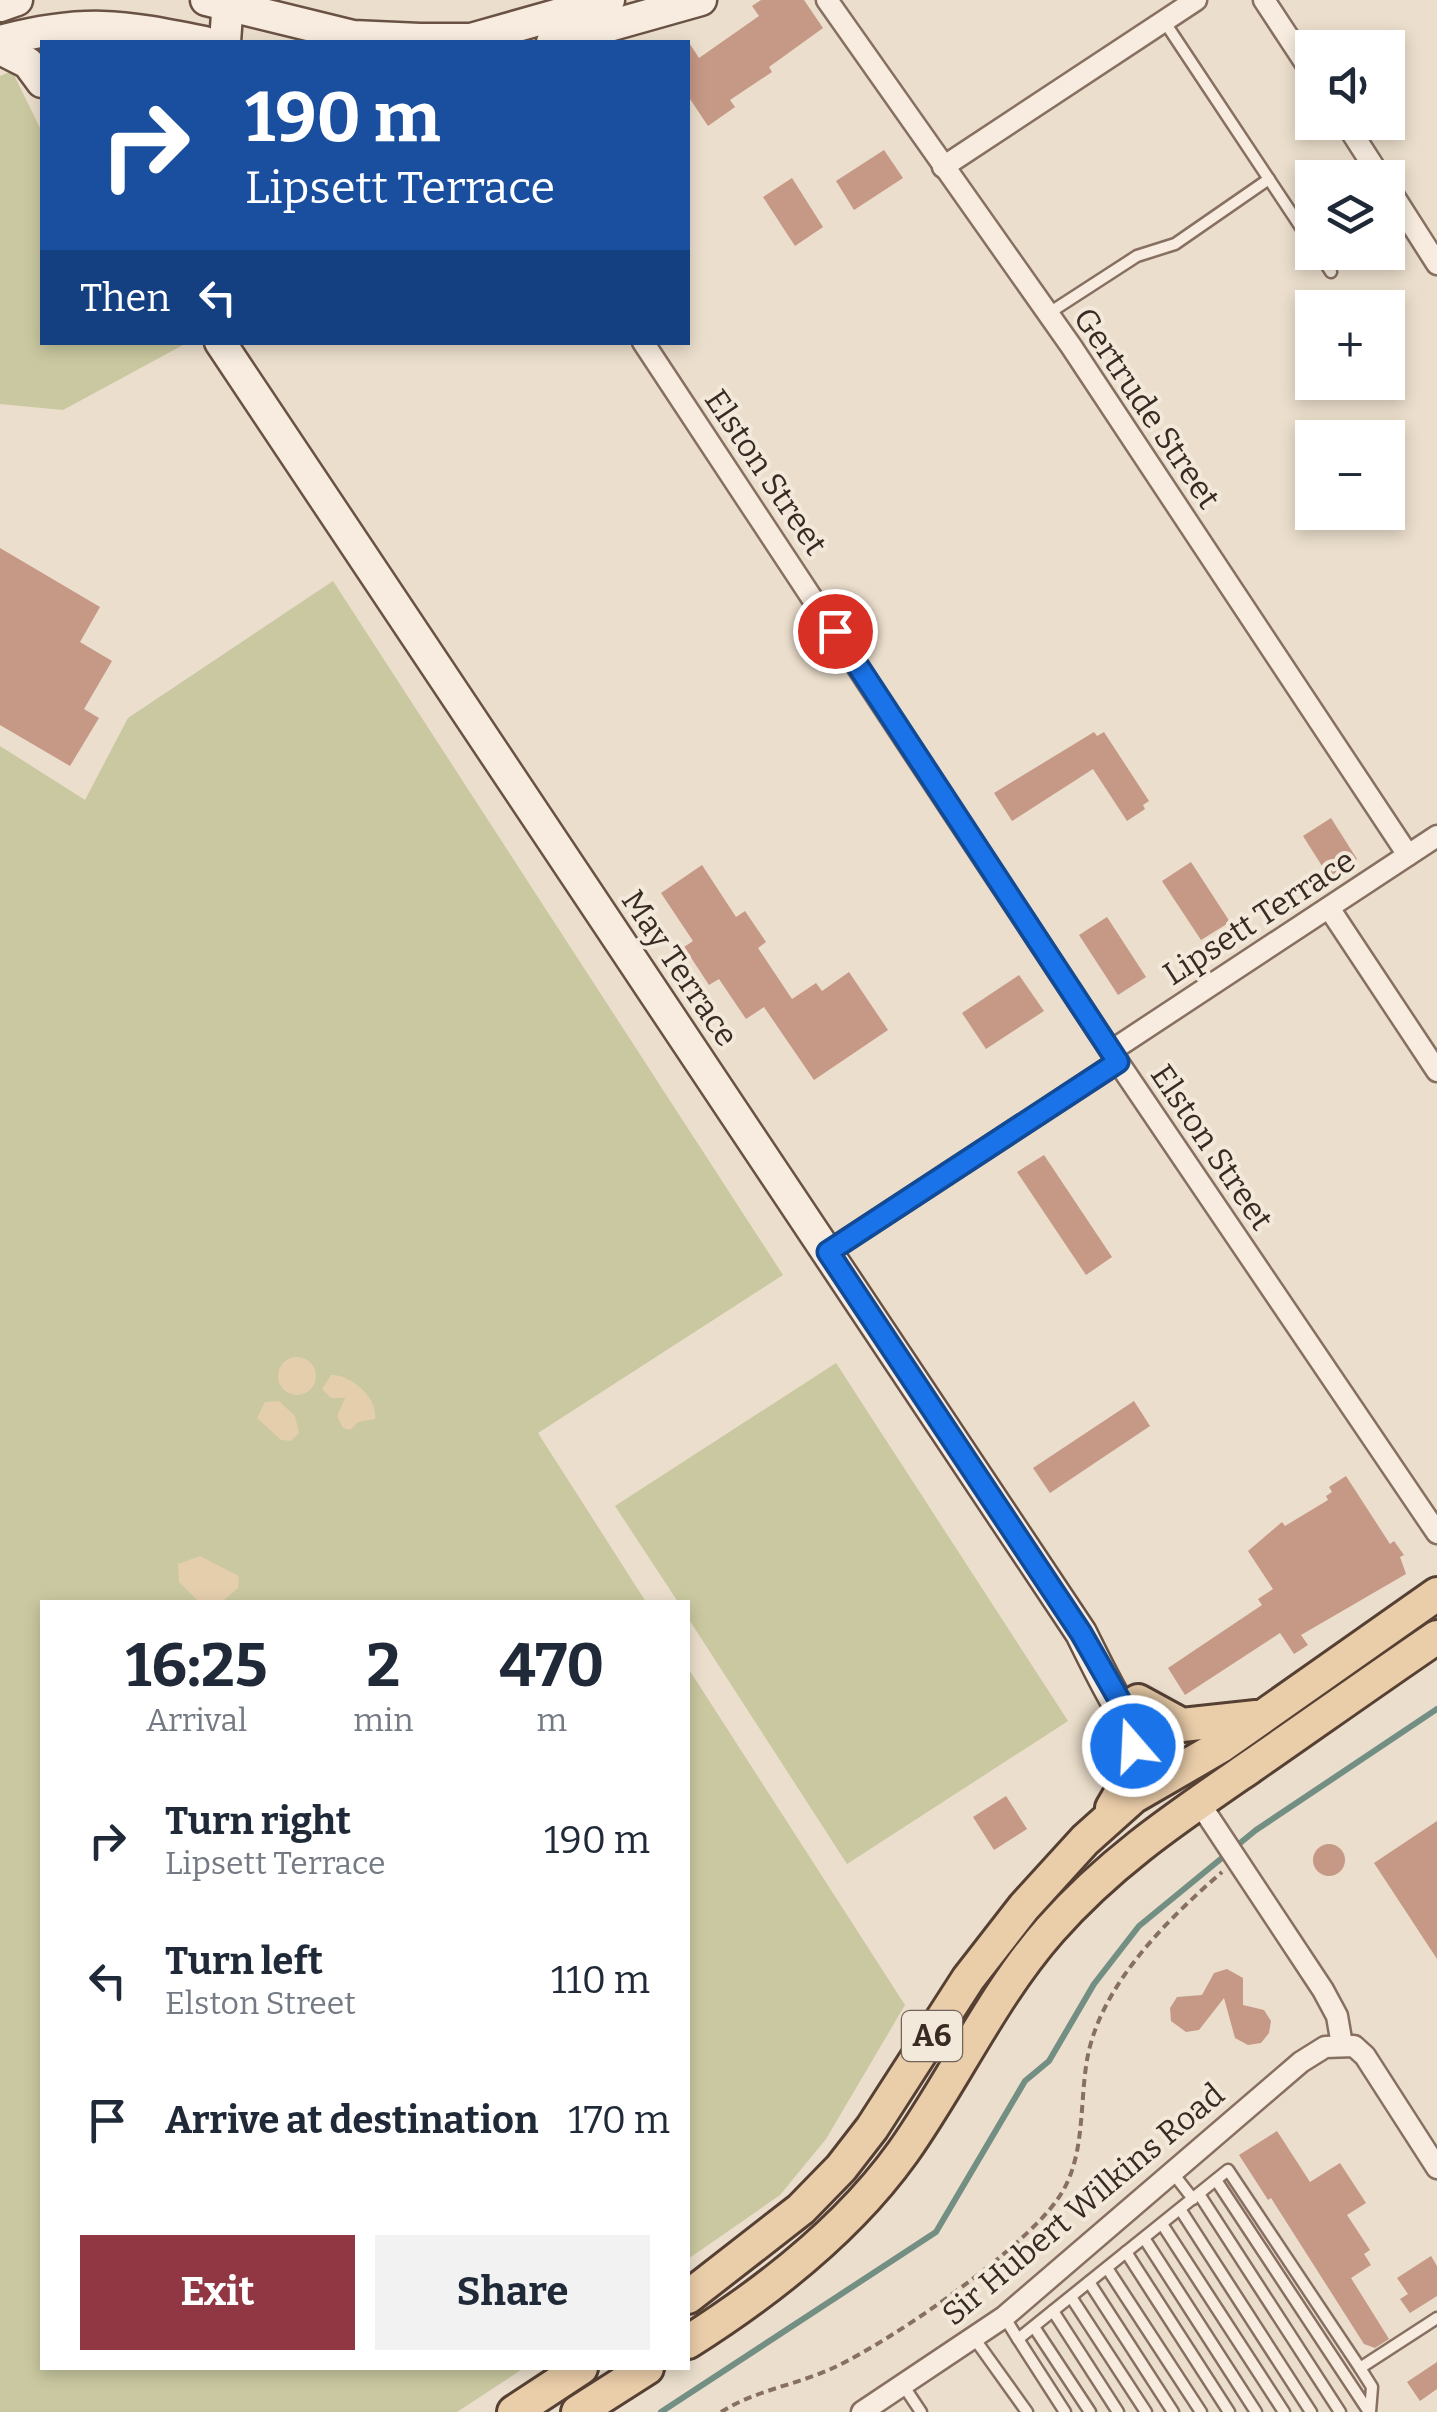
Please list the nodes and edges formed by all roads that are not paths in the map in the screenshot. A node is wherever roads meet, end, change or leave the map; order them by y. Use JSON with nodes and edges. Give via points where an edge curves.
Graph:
{"nodes":[{"id":1,"x":17,"y":0,"type":"edge"},
{"id":2,"x":266,"y":0,"type":"edge"},
{"id":3,"x":608,"y":0,"type":"edge"},
{"id":4,"x":701,"y":0,"type":"edge"},
{"id":5,"x":827,"y":0,"type":"edge"},
{"id":6,"x":1196,"y":0,"type":"edge"},
{"id":7,"x":1264,"y":0,"type":"edge"},
{"id":8,"x":221,"y":1,"type":"edge"},
{"id":9,"x":0,"y":6,"type":"edge"},
{"id":10,"x":1164,"y":21,"type":"junction"},
{"id":11,"x":48,"y":24,"type":"edge"},
{"id":12,"x":298,"y":26,"type":"junction"},
{"id":13,"x":107,"y":33,"type":"edge"},
{"id":14,"x":0,"y":40,"type":"edge"},
{"id":15,"x":182,"y":40,"type":"edge"},
{"id":16,"x":225,"y":40,"type":"edge"},
{"id":17,"x":559,"y":40,"type":"edge"},
{"id":18,"x":0,"y":48,"type":"edge"},
{"id":19,"x":1295,"y":48,"type":"edge"},
{"id":20,"x":40,"y":79,"type":"edge"},
{"id":21,"x":943,"y":167,"type":"junction"},
{"id":22,"x":1269,"y":179,"type":"junction"},
{"id":23,"x":1405,"y":213,"type":"edge"},
{"id":24,"x":1295,"y":218,"type":"edge"},
{"id":25,"x":1437,"y":221,"type":"edge"},
{"id":26,"x":1418,"y":233,"type":"junction"},
{"id":27,"x":1437,"y":264,"type":"edge"},
{"id":28,"x":1048,"y":314,"type":"junction"},
{"id":29,"x":222,"y":345,"type":"edge"},
{"id":30,"x":645,"y":345,"type":"edge"},
{"id":31,"x":1437,"y":836,"type":"edge"},
{"id":32,"x":1408,"y":855,"type":"junction"},
{"id":33,"x":1329,"y":908,"type":"junction"},
{"id":34,"x":1116,"y":1055,"type":"junction"},
{"id":35,"x":1437,"y":1071,"type":"edge"},
{"id":36,"x":828,"y":1252,"type":"junction"},
{"id":37,"x":1437,"y":1533,"type":"edge"},
{"id":38,"x":1437,"y":1594,"type":"edge"},
{"id":39,"x":1437,"y":1637,"type":"edge"},
{"id":40,"x":1133,"y":1708,"type":"junction"},
{"id":41,"x":1260,"y":1716,"type":"junction"},
{"id":42,"x":1259,"y":1760,"type":"junction"},
{"id":43,"x":1172,"y":1772,"type":"junction"},
{"id":44,"x":1198,"y":1801,"type":"junction"},
{"id":45,"x":1157,"y":1828,"type":"junction"},
{"id":46,"x":1095,"y":1832,"type":"junction"},
{"id":47,"x":1342,"y":2045,"type":"junction"},
{"id":48,"x":1437,"y":2168,"type":"edge"},
{"id":49,"x":1172,"y":2171,"type":"junction"},
{"id":50,"x":1216,"y":2180,"type":"junction"},
{"id":51,"x":1196,"y":2196,"type":"junction"},
{"id":52,"x":1180,"y":2209,"type":"junction"},
{"id":53,"x":1162,"y":2224,"type":"junction"},
{"id":54,"x":1144,"y":2238,"type":"junction"},
{"id":55,"x":1126,"y":2252,"type":"junction"},
{"id":56,"x":1107,"y":2268,"type":"junction"},
{"id":57,"x":1090,"y":2282,"type":"junction"},
{"id":58,"x":690,"y":2295,"type":"edge"},
{"id":59,"x":1071,"y":2296,"type":"junction"},
{"id":60,"x":1053,"y":2312,"type":"junction"},
{"id":61,"x":1004,"y":2317,"type":"junction"},
{"id":62,"x":1437,"y":2318,"type":"edge"},
{"id":63,"x":1034,"y":2326,"type":"junction"},
{"id":64,"x":973,"y":2337,"type":"junction"},
{"id":65,"x":1018,"y":2339,"type":"junction"},
{"id":66,"x":690,"y":2341,"type":"edge"},
{"id":67,"x":1360,"y":2368,"type":"junction"},
{"id":68,"x":578,"y":2370,"type":"edge"},
{"id":69,"x":644,"y":2370,"type":"edge"},
{"id":70,"x":903,"y":2384,"type":"junction"},
{"id":71,"x":514,"y":2412,"type":"edge"},
{"id":72,"x":578,"y":2412,"type":"edge"},
{"id":73,"x":862,"y":2412,"type":"edge"},
{"id":74,"x":921,"y":2412,"type":"edge"},
{"id":75,"x":1028,"y":2412,"type":"edge"},
{"id":76,"x":1065,"y":2412,"type":"edge"},
{"id":77,"x":1090,"y":2412,"type":"edge"},
{"id":78,"x":1118,"y":2412,"type":"edge"},
{"id":79,"x":1146,"y":2412,"type":"edge"},
{"id":80,"x":1174,"y":2412,"type":"edge"},
{"id":81,"x":1202,"y":2412,"type":"edge"},
{"id":82,"x":1229,"y":2412,"type":"edge"},
{"id":83,"x":1256,"y":2412,"type":"edge"},
{"id":84,"x":1284,"y":2412,"type":"edge"},
{"id":85,"x":1311,"y":2412,"type":"edge"},
{"id":86,"x":1340,"y":2412,"type":"edge"},
{"id":87,"x":1369,"y":2412,"type":"edge"}],
"edges":[{"from":1,"to":9,"type":"street"},
{"from":2,"to":12,"type":"street"},
{"from":3,"to":12,"type":"street","via":[[471,39],[352,36]]},
{"from":4,"to":17,"type":"street"},
{"from":5,"to":21,"type":"street","name":"Gertrude Street"},
{"from":6,"to":10,"type":"street"},
{"from":7,"to":19,"type":"street"},
{"from":8,"to":12,"type":"street"},
{"from":8,"to":16,"type":"street"},
{"from":10,"to":21,"type":"street"},
{"from":10,"to":22,"type":"lane"},
{"from":11,"to":13,"type":"street"},
{"from":11,"to":14,"type":"street"},
{"from":13,"to":15,"type":"street"},
{"from":18,"to":20,"type":"street","via":[[28,63]]},
{"from":21,"to":28,"type":"street","name":"Gertrude Street"},
{"from":22,"to":24,"type":"lane"},
{"from":22,"to":28,"type":"lane","via":[[1175,244],[1137,256]]},
{"from":23,"to":26,"type":"street"},
{"from":25,"to":26,"type":"street"},
{"from":26,"to":27,"type":"street"},
{"from":28,"to":32,"type":"street","name":"Gertrude Street"},
{"from":29,"to":36,"type":"street","name":"May Terrace"},
{"from":30,"to":34,"type":"street","name":"Elston Street"},
{"from":31,"to":32,"type":"street","name":"Lipsett Terrace"},
{"from":32,"to":33,"type":"street","name":"Lipsett Terrace"},
{"from":33,"to":34,"type":"street","name":"Lipsett Terrace"},
{"from":33,"to":35,"type":"street"},
{"from":34,"to":36,"type":"street","name":"Lipsett Terrace"},
{"from":34,"to":37,"type":"street","name":"Elston Street"},
{"from":36,"to":40,"type":"street","name":"May Terrace"},
{"from":38,"to":41,"type":"main road","number":"A6"},
{"from":39,"to":42,"type":"main road","number":"A6"},
{"from":40,"to":41,"type":"main road","via":[[1182,1725]]},
{"from":40,"to":43,"type":"street","name":"May Terrace","via":[[1171,1753]]},
{"from":40,"to":46,"type":"main road","via":[[1132,1774]]},
{"from":41,"to":43,"type":"main road","number":"A6"},
{"from":42,"to":43,"type":"main road","via":[[1204,1773]]},
{"from":42,"to":44,"type":"main road","number":"A6"},
{"from":43,"to":45,"type":"main road"},
{"from":43,"to":46,"type":"main road","number":"A6"},
{"from":44,"to":45,"type":"main road","number":"A6"},
{"from":44,"to":47,"type":"street","via":[[1323,1990]]},
{"from":45,"to":66,"type":"main road","number":"A6","via":[[1049,1932],[902,2154],[868,2192],[789,2270]]},
{"from":46,"to":58,"type":"main road","number":"A6","via":[[968,1979],[840,2168],[789,2219]]},
{"from":47,"to":48,"type":"street","via":[[1366,2056]]},
{"from":47,"to":49,"type":"street","name":"Sir Hubert Wilkins Road","via":[[1301,2062]]},
{"from":49,"to":51,"type":"lane"},
{"from":49,"to":61,"type":"street","name":"Sir Hubert Wilkins Road"},
{"from":50,"to":51,"type":"lane"},
{"from":50,"to":67,"type":"lane","via":[[1228,2170]]},
{"from":50,"to":87,"type":"lane"},
{"from":51,"to":52,"type":"lane"},
{"from":51,"to":86,"type":"lane"},
{"from":52,"to":53,"type":"lane"},
{"from":52,"to":85,"type":"lane"},
{"from":53,"to":54,"type":"lane"},
{"from":53,"to":84,"type":"lane"},
{"from":54,"to":55,"type":"lane"},
{"from":54,"to":83,"type":"lane"},
{"from":55,"to":56,"type":"lane"},
{"from":55,"to":82,"type":"lane"},
{"from":56,"to":57,"type":"lane"},
{"from":56,"to":81,"type":"lane"},
{"from":57,"to":59,"type":"lane"},
{"from":57,"to":80,"type":"lane"},
{"from":59,"to":60,"type":"lane"},
{"from":59,"to":79,"type":"lane"},
{"from":60,"to":63,"type":"lane"},
{"from":60,"to":78,"type":"lane"},
{"from":61,"to":64,"type":"street","name":"Sir Hubert Wilkins Road"},
{"from":61,"to":65,"type":"lane"},
{"from":62,"to":67,"type":"lane"},
{"from":63,"to":65,"type":"lane"},
{"from":63,"to":77,"type":"lane"},
{"from":64,"to":70,"type":"street","name":"Sir Hubert Wilkins Road"},
{"from":64,"to":75,"type":"lane"},
{"from":65,"to":76,"type":"lane"},
{"from":67,"to":87,"type":"lane","via":[[1372,2387]]},
{"from":68,"to":71,"type":"main road"},
{"from":69,"to":72,"type":"main road"},
{"from":70,"to":73,"type":"street","name":"Sir Hubert Wilkins Road"},
{"from":70,"to":74,"type":"lane"}]}
